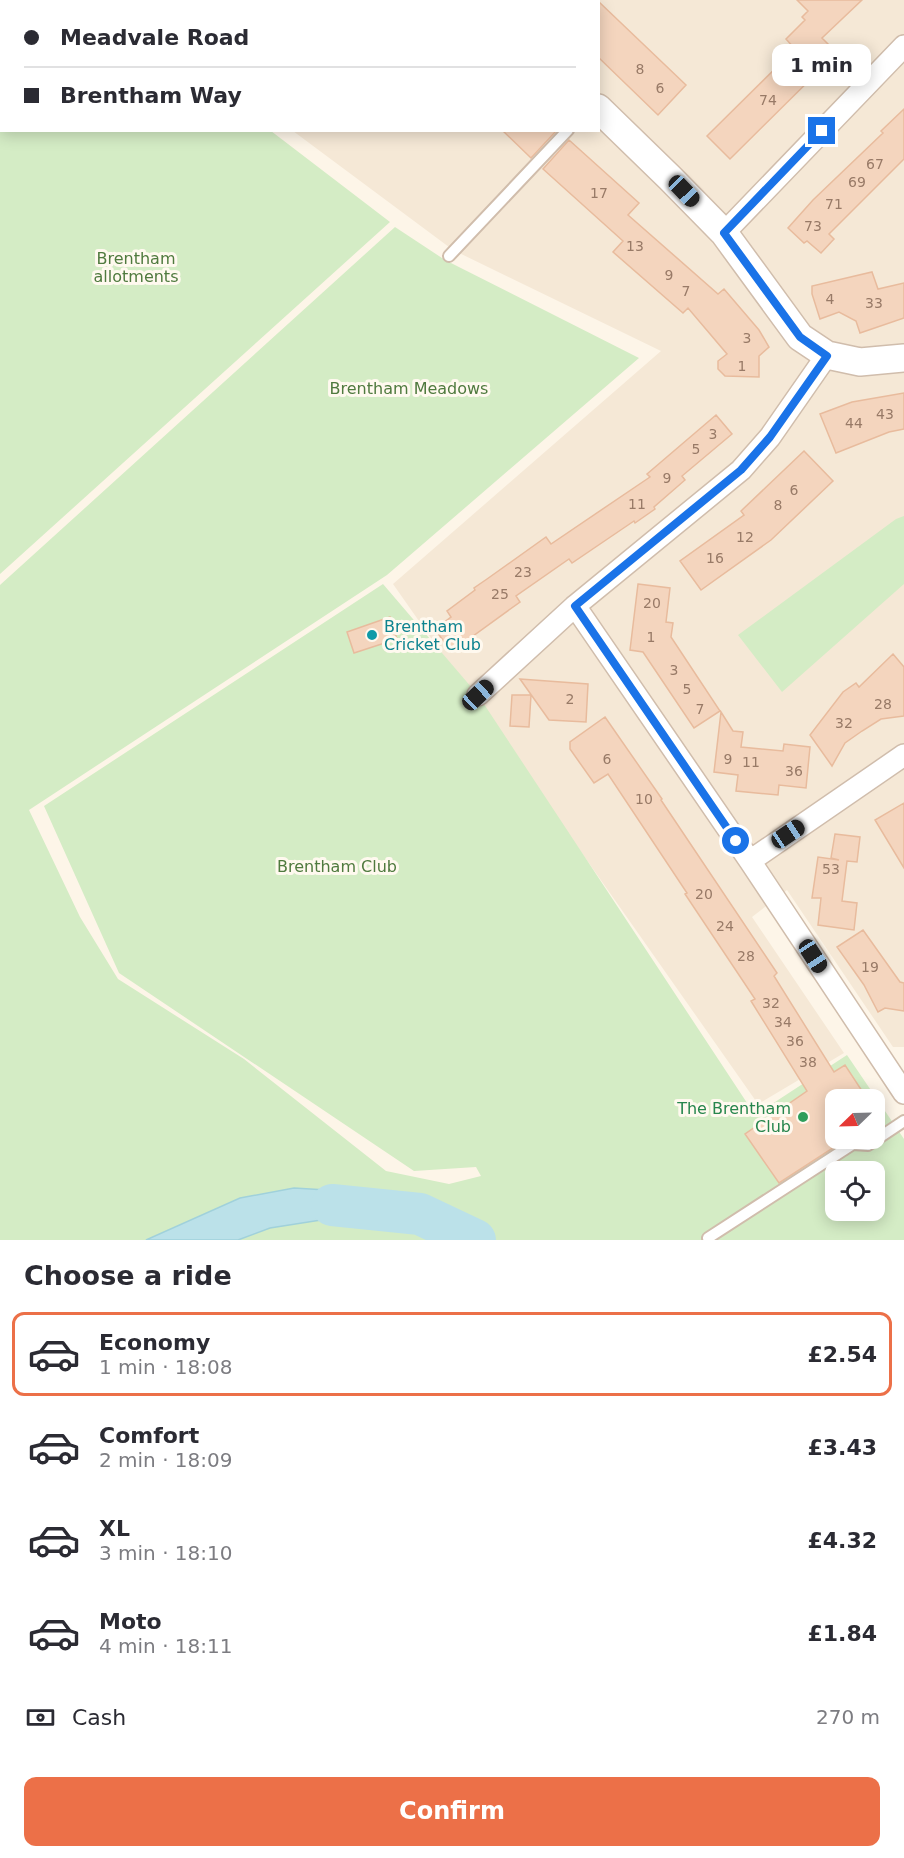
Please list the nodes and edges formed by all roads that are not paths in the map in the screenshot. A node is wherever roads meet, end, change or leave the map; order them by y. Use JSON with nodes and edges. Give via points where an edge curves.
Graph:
{"nodes":[{"id":1,"x":904,"y":46,"type":"edge"},
{"id":2,"x":600,"y":110,"type":"edge"},
{"id":3,"x":566,"y":132,"type":"edge"},
{"id":4,"x":724,"y":233,"type":"junction"},
{"id":5,"x":449,"y":256,"type":"dead end"},
{"id":6,"x":827,"y":356,"type":"junction"},
{"id":7,"x":904,"y":358,"type":"edge"},
{"id":8,"x":575,"y":606,"type":"junction"},
{"id":9,"x":478,"y":695,"type":"dead end"},
{"id":10,"x":904,"y":755,"type":"edge"},
{"id":11,"x":750,"y":861,"type":"junction"},
{"id":12,"x":903,"y":1090,"type":"edge"},
{"id":13,"x":904,"y":1121,"type":"edge"},
{"id":14,"x":708,"y":1238,"type":"dead end"}],
"edges":[{"from":1,"to":4,"type":"street"},
{"from":2,"to":4,"type":"street"},
{"from":3,"to":5,"type":"lane"},
{"from":4,"to":6,"type":"street","via":[[800,337]]},
{"from":6,"to":7,"type":"street","via":[[860,362]]},
{"from":6,"to":8,"type":"street","via":[[770,437],[741,470]]},
{"from":8,"to":9,"type":"street"},
{"from":8,"to":11,"type":"street"},
{"from":10,"to":11,"type":"street"},
{"from":11,"to":12,"type":"street"},
{"from":13,"to":14,"type":"lane","via":[[868,1146],[853,1144]]}]}
